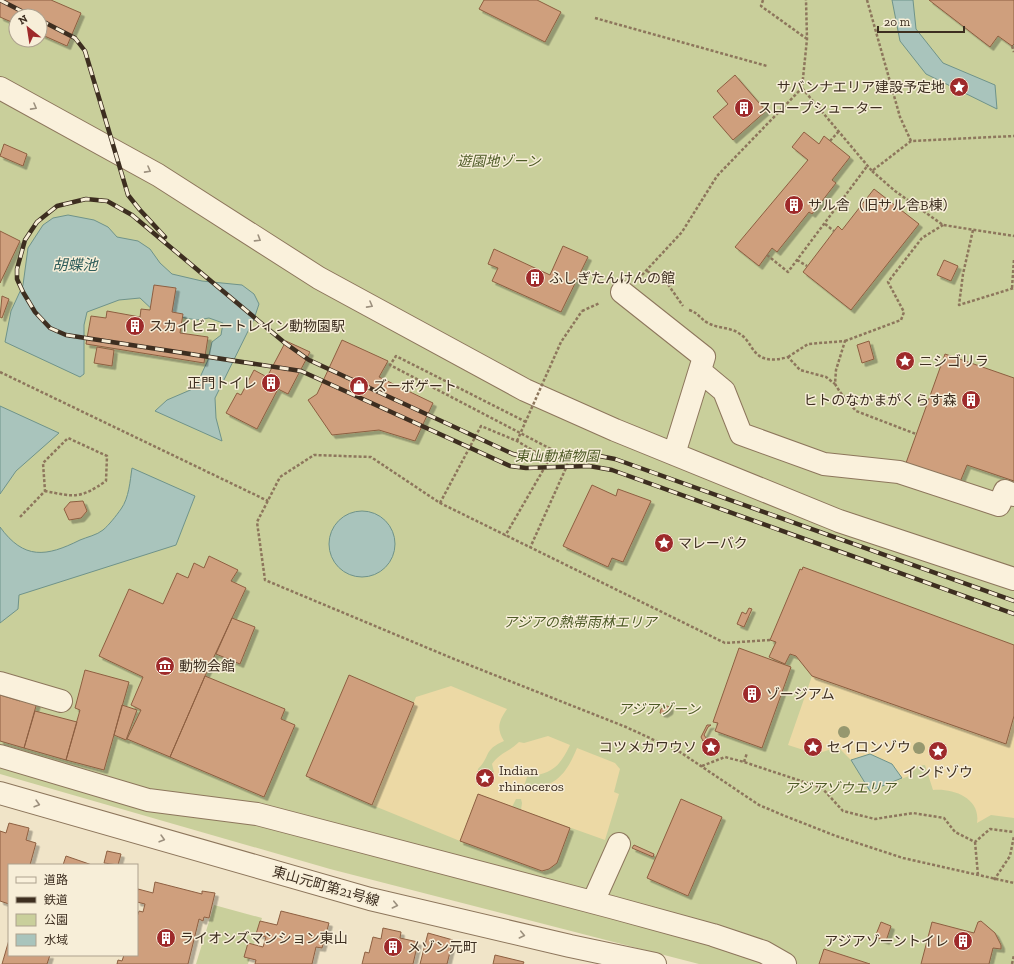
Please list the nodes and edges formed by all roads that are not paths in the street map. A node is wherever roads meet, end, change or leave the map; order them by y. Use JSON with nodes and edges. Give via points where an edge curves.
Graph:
{"nodes":[{"id":1,"x":0,"y":88,"type":"edge"},
{"id":2,"x":622,"y":292,"type":"road end"},
{"id":3,"x":700,"y":371,"type":"junction"},
{"id":4,"x":674,"y":454,"type":"junction"},
{"id":5,"x":1014,"y":495,"type":"edge"},
{"id":6,"x":1014,"y":579,"type":"edge"},
{"id":7,"x":0,"y":683,"type":"edge"},
{"id":8,"x":61,"y":701,"type":"dead end"},
{"id":9,"x":0,"y":756,"type":"edge"},
{"id":10,"x":0,"y":793,"type":"edge"},
{"id":11,"x":619,"y":844,"type":"dead end"},
{"id":12,"x":593,"y":902,"type":"junction"},
{"id":13,"x":568,"y":955,"type":"edge"},
{"id":14,"x":655,"y":964,"type":"edge"},
{"id":15,"x":786,"y":964,"type":"edge"}],
"edges":[{"from":1,"to":4,"type":"street","one_way":true,"via":[[158,175],[319,278],[525,390]]},
{"from":2,"to":3,"type":"street","via":[[704,357]]},
{"from":3,"to":4,"type":"street"},
{"from":3,"to":5,"type":"street","via":[[724,391],[741,434],[824,464],[900,472],[1000,505],[1005,492]]},
{"from":4,"to":6,"type":"street","via":[[839,521]]},
{"from":7,"to":8,"type":"street"},
{"from":9,"to":12,"type":"street","via":[[148,800],[257,814]]},
{"from":10,"to":13,"type":"street","name":"東山元町第21号線","one_way":true},
{"from":11,"to":12,"type":"street"},
{"from":12,"to":15,"type":"street","via":[[713,935],[764,952]]},
{"from":13,"to":14,"type":"street","name":"東山元町第21号線"}]}
